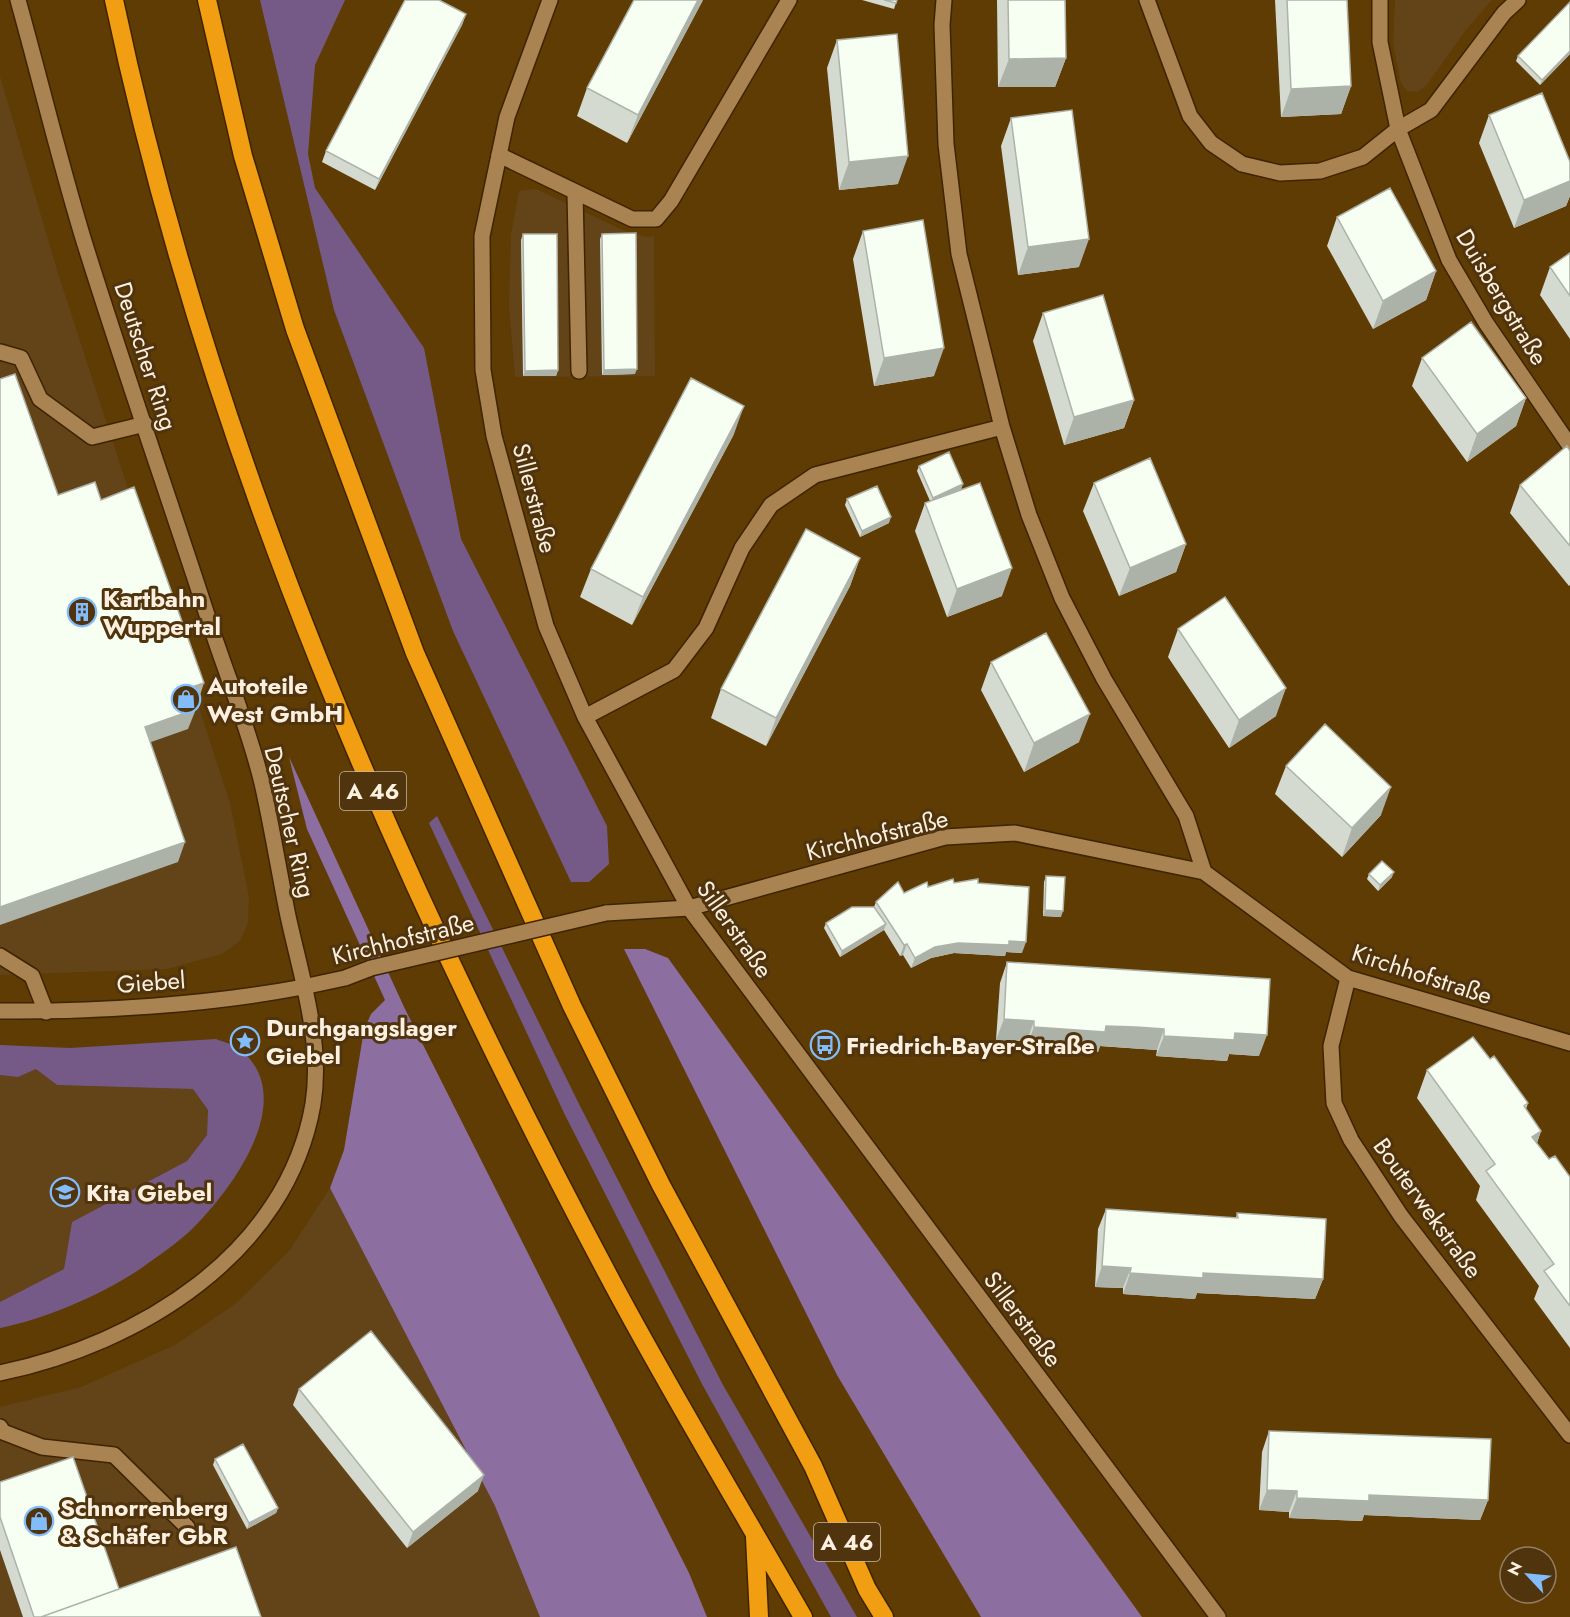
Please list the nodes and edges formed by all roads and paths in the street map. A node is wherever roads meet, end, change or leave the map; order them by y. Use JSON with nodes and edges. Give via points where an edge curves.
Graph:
{"nodes":[{"id":1,"x":18,"y":0,"type":"edge"},
{"id":2,"x":114,"y":0,"type":"edge"},
{"id":3,"x":207,"y":0,"type":"edge"},
{"id":4,"x":550,"y":0,"type":"edge"},
{"id":5,"x":789,"y":0,"type":"edge"},
{"id":6,"x":944,"y":0,"type":"edge"},
{"id":7,"x":1147,"y":0,"type":"edge"},
{"id":8,"x":1380,"y":0,"type":"edge"},
{"id":9,"x":1518,"y":0,"type":"edge"},
{"id":10,"x":1398,"y":129,"type":"junction"},
{"id":11,"x":499,"y":155,"type":"junction"},
{"id":12,"x":575,"y":193,"type":"junction"},
{"id":13,"x":0,"y":352,"type":"edge"},
{"id":14,"x":579,"y":371,"type":"dead end"},
{"id":15,"x":145,"y":424,"type":"junction"},
{"id":16,"x":1002,"y":427,"type":"junction"},
{"id":17,"x":1570,"y":446,"type":"edge"},
{"id":18,"x":585,"y":717,"type":"junction"},
{"id":19,"x":1204,"y":872,"type":"junction"},
{"id":20,"x":689,"y":908,"type":"junction"},
{"id":21,"x":0,"y":956,"type":"edge"},
{"id":22,"x":1348,"y":978,"type":"junction"},
{"id":23,"x":303,"y":987,"type":"junction"},
{"id":24,"x":0,"y":1011,"type":"edge"},
{"id":25,"x":46,"y":1012,"type":"junction"},
{"id":26,"x":1570,"y":1043,"type":"edge"},
{"id":27,"x":0,"y":1373,"type":"edge"},
{"id":28,"x":0,"y":1427,"type":"edge"},
{"id":29,"x":1570,"y":1435,"type":"edge"},
{"id":30,"x":187,"y":1527,"type":"dead end"},
{"id":31,"x":755,"y":1533,"type":"junction"},
{"id":32,"x":759,"y":1617,"type":"edge"},
{"id":33,"x":803,"y":1617,"type":"edge"},
{"id":34,"x":884,"y":1617,"type":"edge"},
{"id":35,"x":1218,"y":1617,"type":"edge"}],
"edges":[{"from":1,"to":15,"type":"street","name":"Deutscher Ring","via":[[83,237]]},
{"from":2,"to":31,"type":"highway","number":"A 46","via":[[160,188],[250,482],[299,613],[476,1018],[615,1288]]},
{"from":3,"to":34,"type":"highway","number":"A 46","via":[[243,156],[295,329],[415,653],[578,1016],[661,1185],[813,1466],[867,1589]]},
{"from":4,"to":11,"type":"street","name":"Sillerstraße","via":[[507,117]]},
{"from":5,"to":12,"type":"street","via":[[671,201],[656,219],[632,219]]},
{"from":6,"to":16,"type":"street","via":[[946,144],[959,254]]},
{"from":7,"to":10,"type":"street","via":[[1190,116],[1211,143],[1242,164],[1280,172],[1320,171],[1363,157]]},
{"from":8,"to":10,"type":"street","name":"Duisbergstraße","via":[[1380,42]]},
{"from":9,"to":10,"type":"street","via":[[1431,110]]},
{"from":10,"to":17,"type":"street","name":"Duisbergstraße","via":[[1449,260]]},
{"from":11,"to":12,"type":"street"},
{"from":11,"to":18,"type":"street","name":"Sillerstraße","via":[[482,236],[483,370],[494,436],[546,626]]},
{"from":12,"to":14,"type":"street"},
{"from":13,"to":15,"type":"street","via":[[21,358],[40,399],[92,437]]},
{"from":15,"to":23,"type":"street","name":"Deutscher Ring","via":[[261,780]]},
{"from":16,"to":18,"type":"street","via":[[815,475],[771,505],[742,548],[706,628],[674,670]]},
{"from":16,"to":19,"type":"street","via":[[1029,515],[1062,598],[1104,679],[1186,816]]},
{"from":18,"to":20,"type":"street","name":"Sillerstraße"},
{"from":19,"to":20,"type":"street","name":"Kirchhofstraße","via":[[1015,832],[945,837]]},
{"from":19,"to":22,"type":"street","name":"Kirchhofstraße"},
{"from":20,"to":23,"type":"street","name":"Kirchhofstraße","bridge":true,"via":[[606,913]]},
{"from":20,"to":35,"type":"street","name":"Sillerstraße"},
{"from":21,"to":25,"type":"street","via":[[32,976]]},
{"from":22,"to":26,"type":"street","name":"Kirchhofstraße"},
{"from":22,"to":29,"type":"street","name":"Bouterwekstraße","via":[[1332,1046],[1334,1102],[1351,1140],[1401,1216]]},
{"from":23,"to":25,"type":"street","name":"Giebel","via":[[249,997]]},
{"from":23,"to":27,"type":"street","name":"Deutscher Ring","via":[[316,1069],[313,1104],[292,1173],[260,1226],[227,1260],[156,1314],[91,1344]]},
{"from":24,"to":25,"type":"street","name":"Giebel"},
{"from":28,"to":30,"type":"street","via":[[3,1432],[42,1447],[114,1455]]},
{"from":31,"to":32,"type":"highway"},
{"from":31,"to":33,"type":"highway","number":"A 46"}]}
